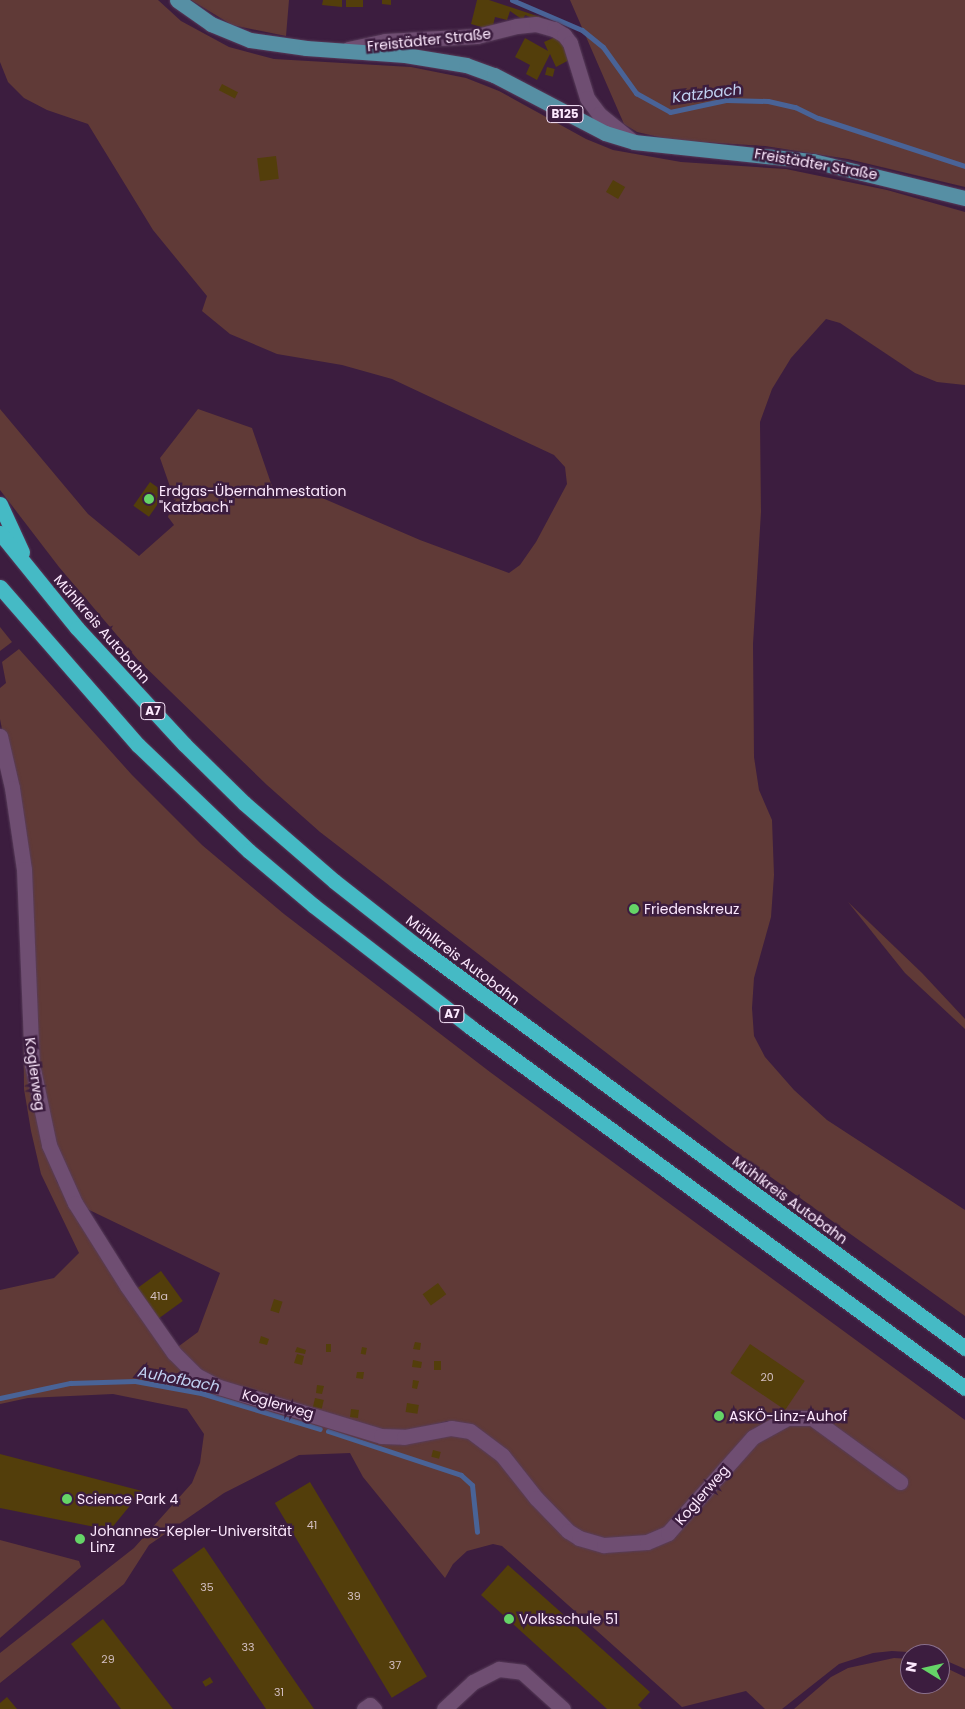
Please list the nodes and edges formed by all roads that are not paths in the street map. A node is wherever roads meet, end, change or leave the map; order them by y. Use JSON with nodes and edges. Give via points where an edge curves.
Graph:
{"nodes":[{"id":1,"x":177,"y":0,"type":"edge"},
{"id":2,"x":339,"y":51,"type":"junction"},
{"id":3,"x":634,"y":142,"type":"junction"},
{"id":4,"x":965,"y":198,"type":"edge"},
{"id":5,"x":0,"y":504,"type":"edge"},
{"id":6,"x":0,"y":533,"type":"edge"},
{"id":7,"x":32,"y":574,"type":"junction"},
{"id":8,"x":0,"y":587,"type":"edge"},
{"id":9,"x":0,"y":736,"type":"edge"},
{"id":10,"x":965,"y":1348,"type":"edge"},
{"id":11,"x":965,"y":1388,"type":"edge"},
{"id":12,"x":900,"y":1482,"type":"dead end"},
{"id":13,"x":364,"y":1709,"type":"edge"},
{"id":14,"x":374,"y":1709,"type":"edge"},
{"id":15,"x":444,"y":1709,"type":"edge"},
{"id":16,"x":562,"y":1709,"type":"edge"}],
"edges":[{"from":1,"to":2,"type":"main road","name":"Freistädter Straße","number":"B125","via":[[211,24],[250,40]]},
{"from":2,"to":3,"type":"main road","name":"Freistädter Straße","number":"B125","via":[[413,56],[466,66],[494,75],[606,134]]},
{"from":2,"to":3,"type":"street","name":"Freistädter Straße","via":[[385,41],[477,36],[536,24],[554,29],[564,34],[570,43],[581,83],[591,104]]},
{"from":3,"to":4,"type":"main road","name":"Freistädter Straße","number":"B125","via":[[813,161]]},
{"from":5,"to":7,"type":"highway"},
{"from":6,"to":7,"type":"highway","name":"Mühlkreis Autobahn","number":"A7"},
{"from":7,"to":10,"type":"highway","name":"Mühlkreis Autobahn","number":"A7","via":[[190,751],[334,881],[424,952]]},
{"from":8,"to":11,"type":"highway","number":"A7","via":[[138,745],[236,839],[314,906],[469,1026]]},
{"from":9,"to":12,"type":"street","name":"Koglerweg","via":[[12,788],[24,869],[32,1064],[49,1146],[75,1203],[127,1286],[174,1353],[196,1375],[219,1387],[381,1436],[416,1436],[451,1428],[470,1432],[502,1455],[536,1498],[568,1531],[604,1545],[647,1542],[668,1534],[753,1437],[786,1418],[812,1418]]},
{"from":13,"to":14,"type":"street","via":[[370,1705]]},
{"from":15,"to":16,"type":"street","via":[[474,1682],[499,1669],[522,1672]]}]}
